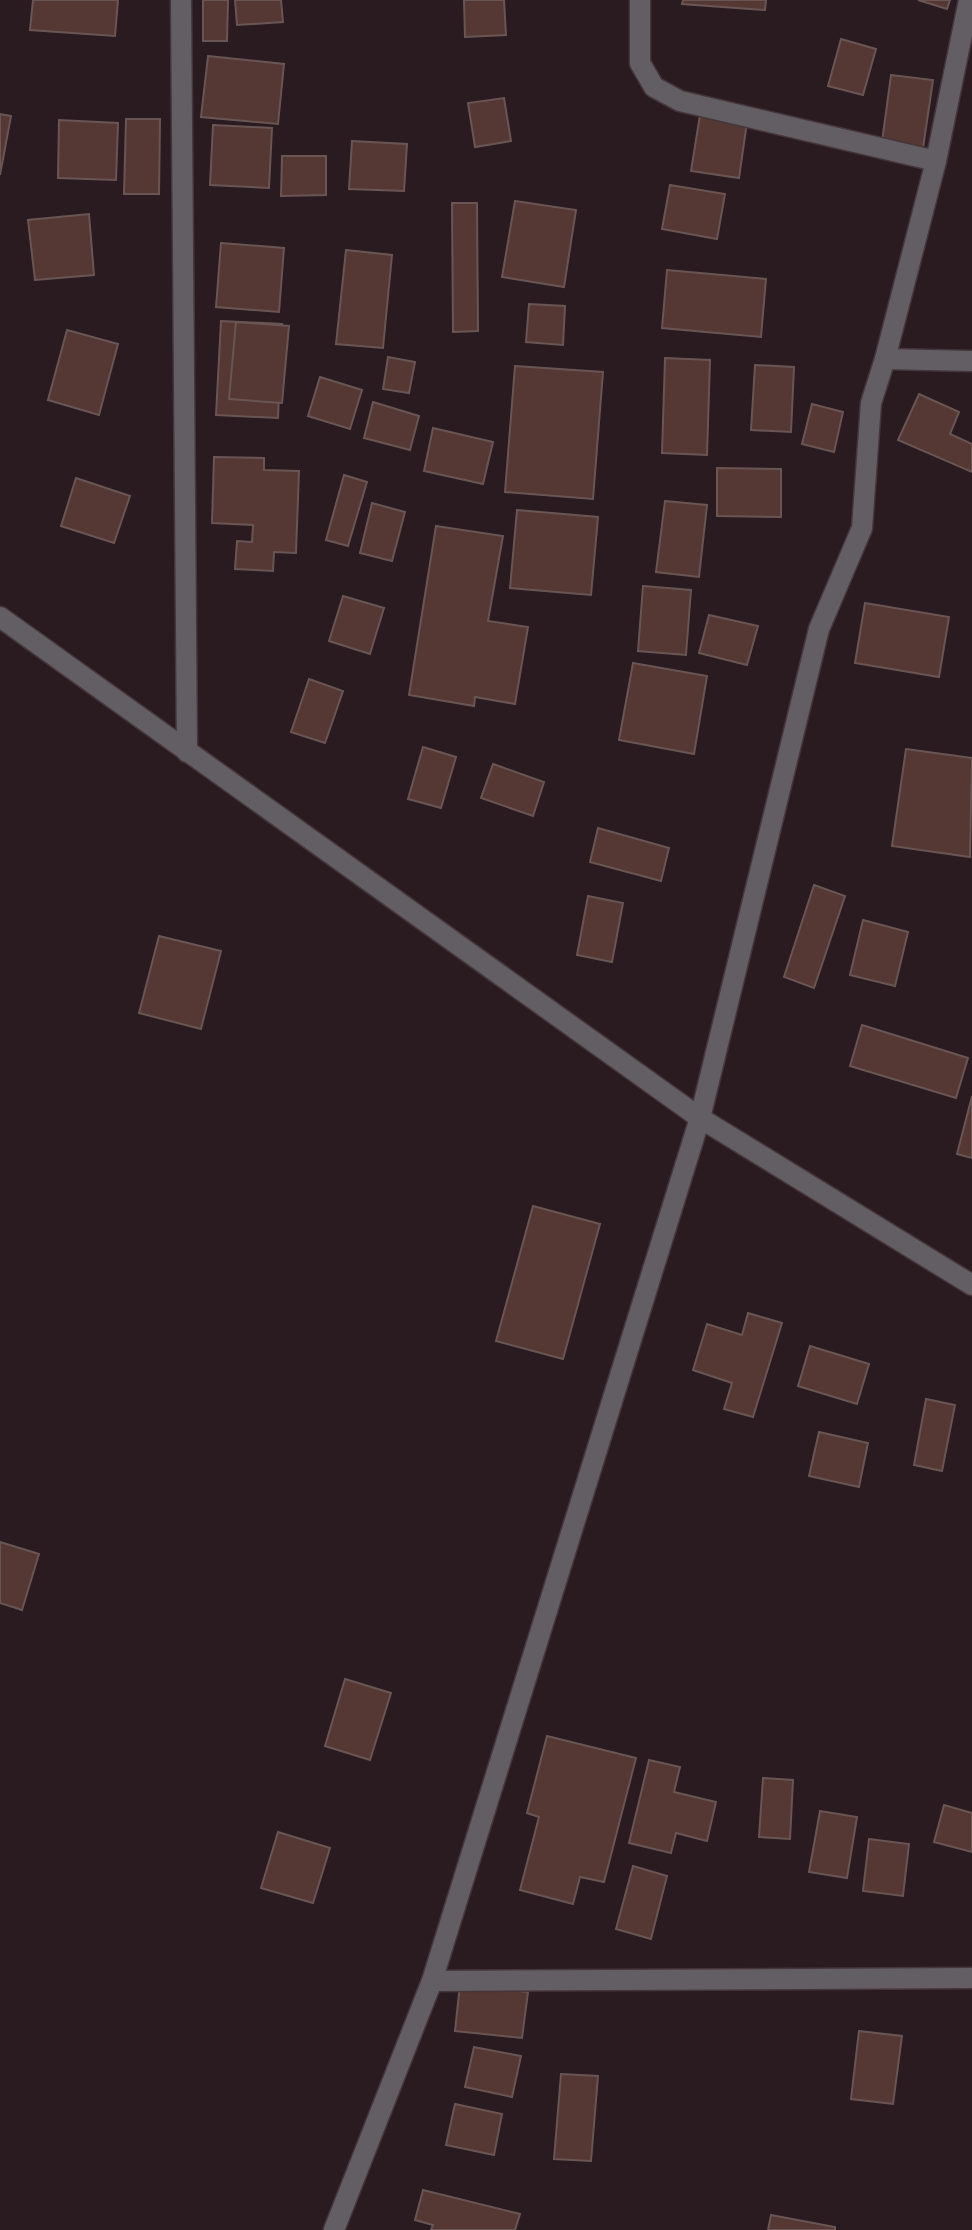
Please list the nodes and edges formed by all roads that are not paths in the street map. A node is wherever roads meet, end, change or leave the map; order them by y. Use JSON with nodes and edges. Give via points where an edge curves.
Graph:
{"nodes":[{"id":1,"x":181,"y":0,"type":"edge"},
{"id":2,"x":640,"y":0,"type":"edge"},
{"id":3,"x":969,"y":0,"type":"edge"},
{"id":4,"x":936,"y":161,"type":"junction"},
{"id":5,"x":885,"y":359,"type":"junction"},
{"id":6,"x":972,"y":361,"type":"edge"},
{"id":7,"x":0,"y":617,"type":"edge"},
{"id":8,"x":187,"y":752,"type":"junction"},
{"id":9,"x":700,"y":1118,"type":"junction"},
{"id":10,"x":972,"y":1285,"type":"edge"},
{"id":11,"x":972,"y":1978,"type":"edge"},
{"id":12,"x":432,"y":1981,"type":"junction"},
{"id":13,"x":334,"y":2230,"type":"edge"}],
"edges":[{"from":1,"to":8,"type":"street"},
{"from":2,"to":4,"type":"street","via":[[640,63],[654,87],[680,101]]},
{"from":3,"to":4,"type":"street"},
{"from":4,"to":5,"type":"street"},
{"from":5,"to":6,"type":"street"},
{"from":5,"to":9,"type":"street","via":[[871,403],[862,528],[819,629]]},
{"from":7,"to":8,"type":"street"},
{"from":8,"to":9,"type":"street"},
{"from":9,"to":10,"type":"street"},
{"from":9,"to":12,"type":"street"},
{"from":11,"to":12,"type":"street"},
{"from":12,"to":13,"type":"street"}]}
